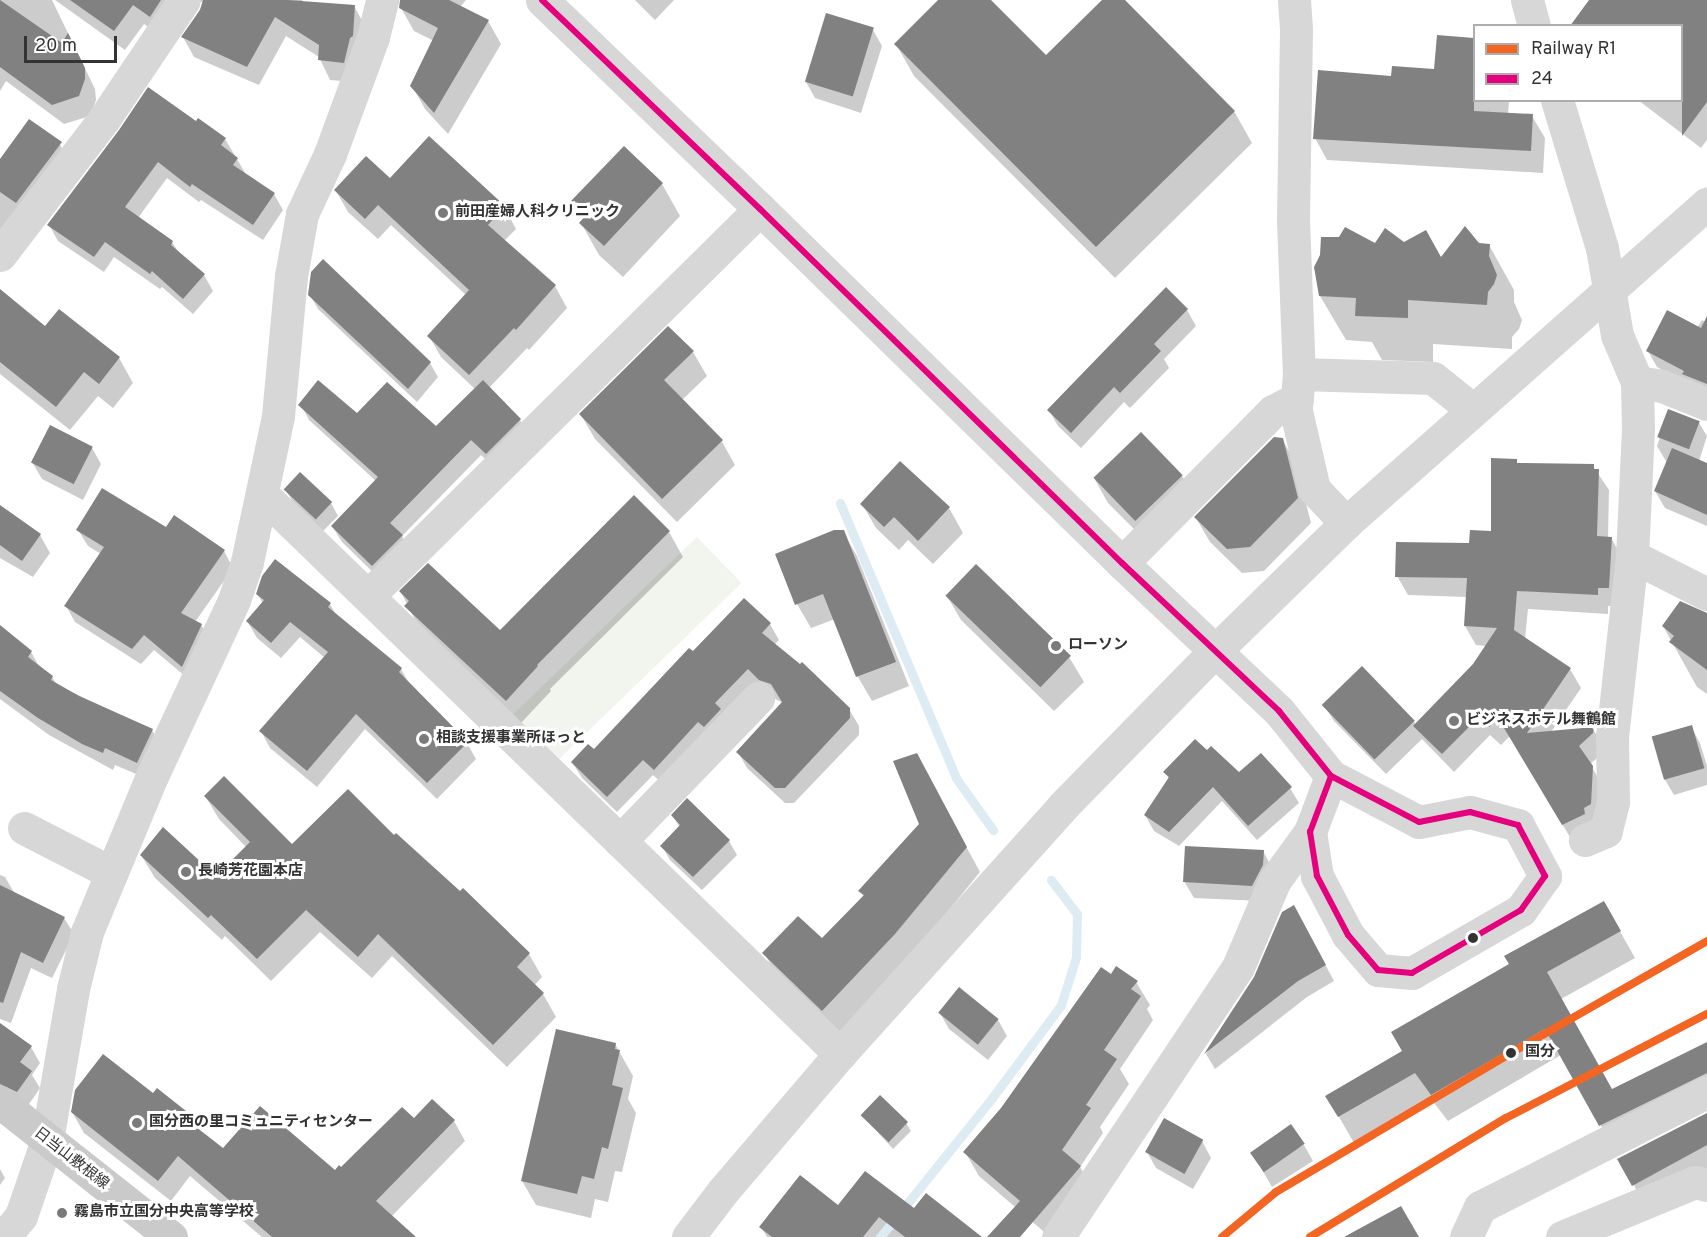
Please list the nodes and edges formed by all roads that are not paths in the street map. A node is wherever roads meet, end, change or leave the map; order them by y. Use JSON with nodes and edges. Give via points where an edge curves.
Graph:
{"nodes":[{"id":1,"x":184,"y":0,"type":"edge"},
{"id":2,"x":382,"y":0,"type":"edge"},
{"id":3,"x":542,"y":0,"type":"edge"},
{"id":4,"x":1294,"y":0,"type":"edge"},
{"id":5,"x":1527,"y":0,"type":"edge"},
{"id":6,"x":1533,"y":24,"type":"edge"},
{"id":7,"x":1558,"y":102,"type":"edge"},
{"id":8,"x":1707,"y":204,"type":"edge"},
{"id":9,"x":760,"y":208,"type":"junction"},
{"id":10,"x":0,"y":255,"type":"edge"},
{"id":11,"x":1608,"y":290,"type":"junction"},
{"id":12,"x":1637,"y":382,"type":"junction"},
{"id":13,"x":1298,"y":386,"type":"junction"},
{"id":14,"x":1707,"y":404,"type":"edge"},
{"id":15,"x":1473,"y":410,"type":"junction"},
{"id":16,"x":262,"y":494,"type":"junction"},
{"id":17,"x":1346,"y":523,"type":"junction"},
{"id":18,"x":1632,"y":556,"type":"junction"},
{"id":19,"x":1122,"y":563,"type":"junction"},
{"id":20,"x":1707,"y":594,"type":"edge"},
{"id":21,"x":369,"y":595,"type":"junction"},
{"id":22,"x":1214,"y":652,"type":"junction"},
{"id":23,"x":758,"y":698,"type":"dead end"},
{"id":24,"x":1331,"y":776,"type":"junction"},
{"id":25,"x":24,"y":828,"type":"dead end"},
{"id":26,"x":1310,"y":832,"type":"junction"},
{"id":27,"x":1585,"y":840,"type":"dead end"},
{"id":28,"x":620,"y":841,"type":"junction"},
{"id":29,"x":110,"y":872,"type":"junction"},
{"id":30,"x":840,"y":1054,"type":"junction"},
{"id":31,"x":1707,"y":1092,"type":"edge"},
{"id":32,"x":0,"y":1102,"type":"edge"},
{"id":33,"x":47,"y":1140,"type":"junction"},
{"id":34,"x":1707,"y":1185,"type":"edge"},
{"id":35,"x":4,"y":1237,"type":"edge"},
{"id":36,"x":171,"y":1237,"type":"edge"},
{"id":37,"x":688,"y":1237,"type":"edge"},
{"id":38,"x":1058,"y":1237,"type":"edge"},
{"id":39,"x":1466,"y":1237,"type":"edge"},
{"id":40,"x":1562,"y":1237,"type":"edge"}],
"edges":[{"from":1,"to":10,"type":"street","via":[[104,119]]},
{"from":2,"to":16,"type":"street","via":[[373,37],[330,154],[302,214],[291,276],[278,416]]},
{"from":3,"to":9,"type":"street"},
{"from":4,"to":13,"type":"street","via":[[1293,220]]},
{"from":5,"to":6,"type":"street"},
{"from":7,"to":11,"type":"street","via":[[1602,248]]},
{"from":8,"to":11,"type":"street"},
{"from":9,"to":19,"type":"street"},
{"from":9,"to":21,"type":"street"},
{"from":11,"to":12,"type":"street","via":[[1617,334]]},
{"from":11,"to":15,"type":"street"},
{"from":12,"to":14,"type":"street","via":[[1662,386]]},
{"from":12,"to":18,"type":"street"},
{"from":13,"to":15,"type":"street","via":[[1433,378]]},
{"from":13,"to":17,"type":"street","via":[[1296,411],[1314,489]]},
{"from":13,"to":19,"type":"street"},
{"from":15,"to":17,"type":"street"},
{"from":16,"to":21,"type":"street"},
{"from":16,"to":29,"type":"street","via":[[234,600]]},
{"from":17,"to":22,"type":"street"},
{"from":18,"to":20,"type":"street"},
{"from":18,"to":27,"type":"street","via":[[1612,736],[1613,802],[1606,831]]},
{"from":19,"to":22,"type":"street"},
{"from":21,"to":28,"type":"street"},
{"from":22,"to":24,"type":"street","via":[[1279,711]]},
{"from":22,"to":30,"type":"street","via":[[1062,806]]},
{"from":23,"to":28,"type":"street"},
{"from":24,"to":26,"type":"street"},
{"from":24,"to":26,"type":"street","via":[[1419,822],[1470,812],[1518,825],[1545,876],[1521,910],[1412,973],[1378,970],[1348,935],[1317,876]]},
{"from":25,"to":29,"type":"street"},
{"from":26,"to":38,"type":"street","via":[[1275,880],[1238,968]]},
{"from":28,"to":30,"type":"street"},
{"from":29,"to":33,"type":"street","via":[[87,932],[79,966]]},
{"from":30,"to":37,"type":"street"},
{"from":31,"to":39,"type":"street","via":[[1480,1207]]},
{"from":32,"to":33,"type":"main road","name":"日当山敷根線"},
{"from":33,"to":35,"type":"street","via":[[21,1216]]},
{"from":33,"to":36,"type":"main road","name":"日当山敷根線"},
{"from":34,"to":40,"type":"street","via":[[1695,1182]]}]}
